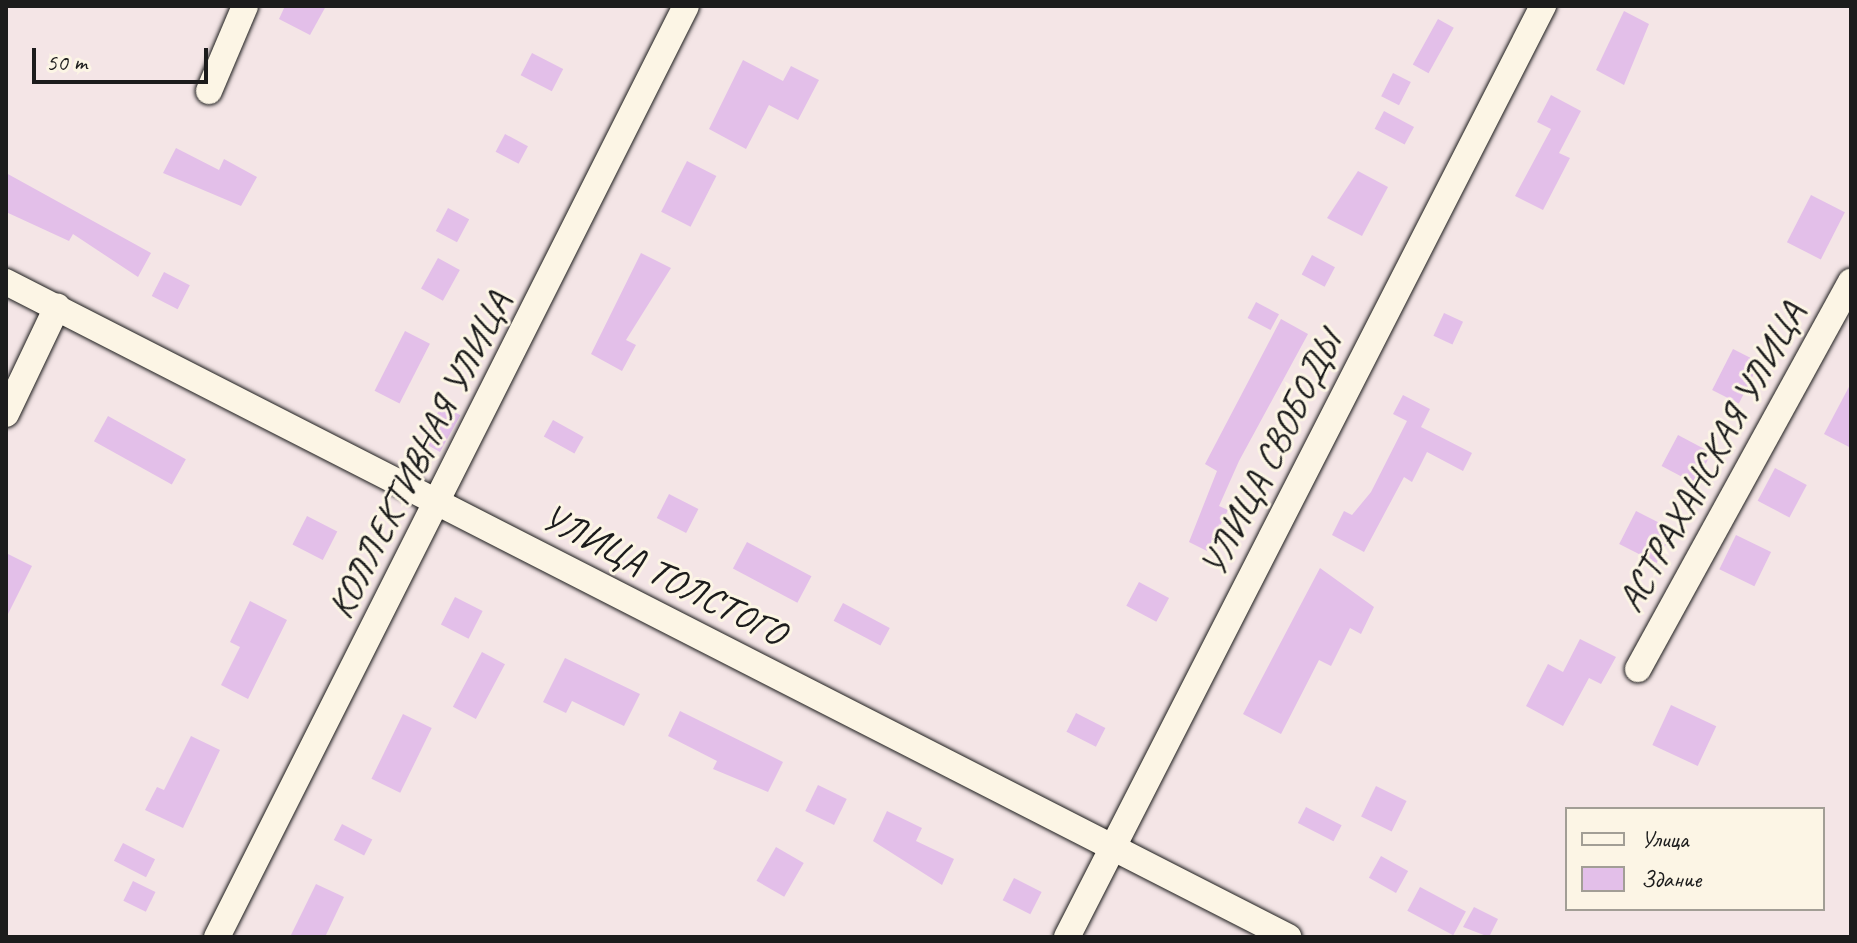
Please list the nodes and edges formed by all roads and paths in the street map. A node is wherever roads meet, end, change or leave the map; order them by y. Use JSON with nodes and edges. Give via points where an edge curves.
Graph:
{"nodes":[{"id":1,"x":245,"y":6,"type":"edge"},
{"id":2,"x":686,"y":6,"type":"edge"},
{"id":3,"x":1543,"y":6,"type":"edge"},
{"id":4,"x":209,"y":91,"type":"dead end"},
{"id":5,"x":6,"y":282,"type":"edge"},
{"id":6,"x":1851,"y":282,"type":"edge"},
{"id":7,"x":57,"y":307,"type":"junction"},
{"id":8,"x":6,"y":414,"type":"edge"},
{"id":9,"x":440,"y":503,"type":"junction"},
{"id":10,"x":1638,"y":669,"type":"dead end"},
{"id":11,"x":1111,"y":848,"type":"junction"},
{"id":12,"x":217,"y":937,"type":"edge"},
{"id":13,"x":1067,"y":937,"type":"edge"},
{"id":14,"x":1288,"y":937,"type":"edge"}],
"edges":[{"from":1,"to":4,"type":"street"},
{"from":2,"to":9,"type":"street","name":"КОЛЛЕКТИВНАЯ УЛИЦА"},
{"from":3,"to":11,"type":"street","name":"УЛИЦА СВОБОДЫ"},
{"from":5,"to":7,"type":"street","name":"УЛИЦА ТОЛСТОГО"},
{"from":6,"to":10,"type":"street","name":"АСТРАХАНСКАЯ УЛИЦА"},
{"from":7,"to":8,"type":"street"},
{"from":7,"to":9,"type":"street","name":"УЛИЦА ТОЛСТОГО"},
{"from":9,"to":11,"type":"street","name":"УЛИЦА ТОЛСТОГО"},
{"from":9,"to":12,"type":"street","name":"КОЛЛЕКТИВНАЯ УЛИЦА"},
{"from":11,"to":13,"type":"street","name":"УЛИЦА СВОБОДЫ"},
{"from":11,"to":14,"type":"street","name":"УЛИЦА ТОЛСТОГО"}]}
